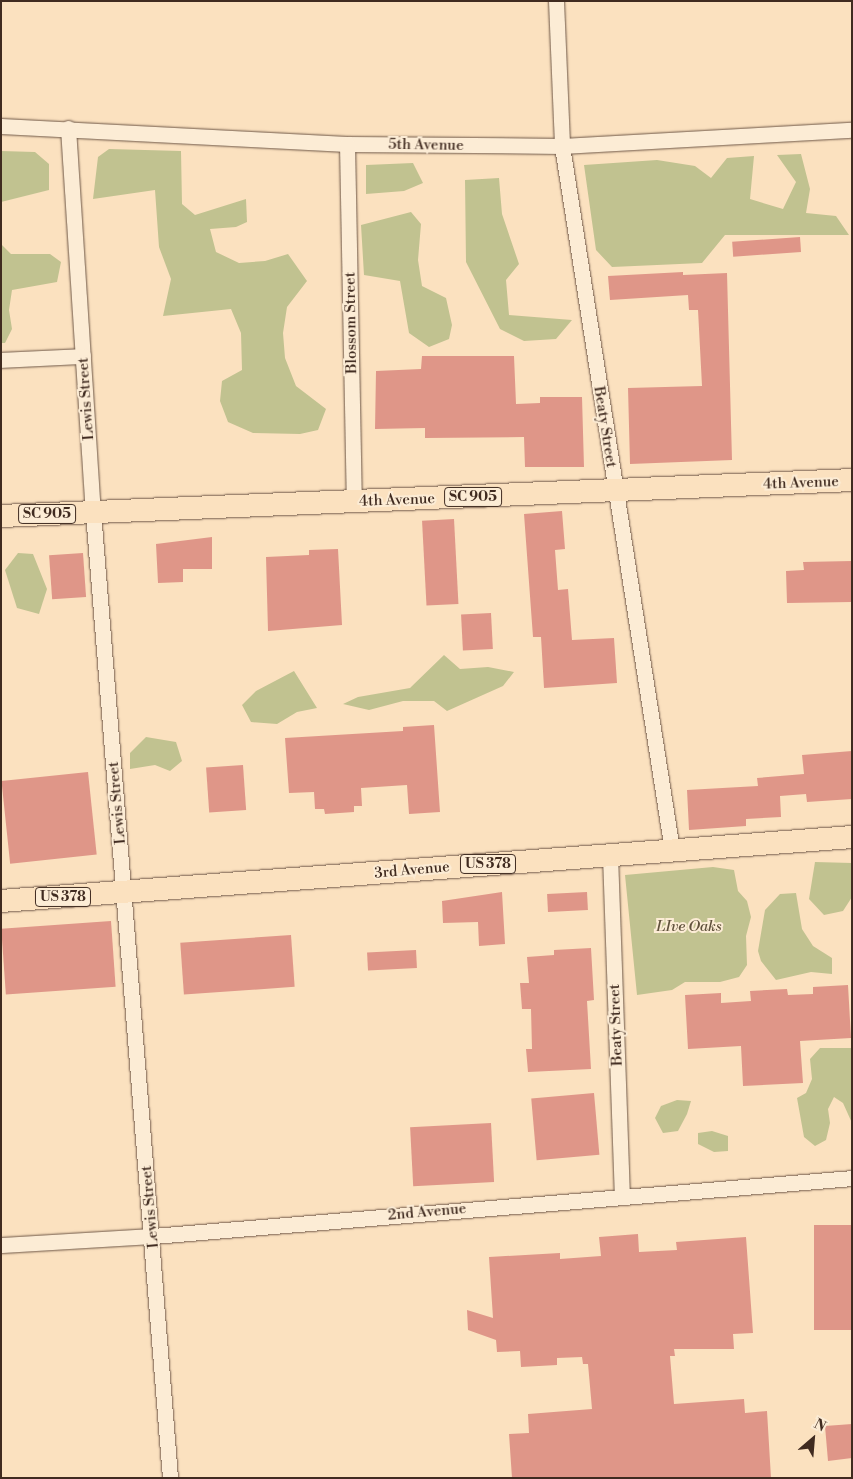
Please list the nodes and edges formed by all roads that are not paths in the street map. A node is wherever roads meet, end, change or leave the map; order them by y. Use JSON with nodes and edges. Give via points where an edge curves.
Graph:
{"nodes":[{"id":1,"x":556,"y":1,"type":"edge"},
{"id":2,"x":1,"y":126,"type":"edge"},
{"id":3,"x":68,"y":128,"type":"junction"},
{"id":4,"x":852,"y":130,"type":"edge"},
{"id":5,"x":347,"y":144,"type":"junction"},
{"id":6,"x":562,"y":146,"type":"junction"},
{"id":7,"x":83,"y":356,"type":"junction"},
{"id":8,"x":1,"y":360,"type":"edge"},
{"id":9,"x":852,"y":480,"type":"edge"},
{"id":10,"x":615,"y":490,"type":"junction"},
{"id":11,"x":354,"y":501,"type":"junction"},
{"id":12,"x":93,"y":512,"type":"junction"},
{"id":13,"x":1,"y":516,"type":"edge"},
{"id":14,"x":852,"y":837,"type":"edge"},
{"id":15,"x":672,"y":850,"type":"junction"},
{"id":16,"x":610,"y":855,"type":"junction"},
{"id":17,"x":124,"y":893,"type":"junction"},
{"id":18,"x":1,"y":901,"type":"edge"},
{"id":19,"x":852,"y":1178,"type":"edge"},
{"id":20,"x":622,"y":1195,"type":"junction"},
{"id":21,"x":153,"y":1236,"type":"junction"},
{"id":22,"x":1,"y":1245,"type":"edge"},
{"id":23,"x":170,"y":1478,"type":"edge"}],
"edges":[{"from":1,"to":6,"type":"street","name":"Beaty Street"},
{"from":2,"to":3,"type":"street","name":"5th Avenue"},
{"from":3,"to":5,"type":"street","name":"5th Avenue"},
{"from":3,"to":7,"type":"street","name":"Lewis Street"},
{"from":4,"to":6,"type":"street","name":"5th Avenue"},
{"from":5,"to":6,"type":"street","name":"5th Avenue"},
{"from":5,"to":11,"type":"street","name":"Blossom Street"},
{"from":6,"to":10,"type":"street","name":"Beaty Street"},
{"from":7,"to":8,"type":"street"},
{"from":7,"to":12,"type":"street","name":"Lewis Street"},
{"from":9,"to":10,"type":"main road","name":"4th Avenue","number":"SC 905"},
{"from":10,"to":11,"type":"main road","name":"4th Avenue","number":"SC 905"},
{"from":10,"to":15,"type":"street","name":"Beaty Street"},
{"from":11,"to":12,"type":"main road","name":"4th Avenue","number":"SC 905"},
{"from":12,"to":13,"type":"main road","name":"4th Avenue","number":"SC 905"},
{"from":12,"to":17,"type":"street","name":"Lewis Street"},
{"from":14,"to":15,"type":"main road","name":"3rd Avenue","number":"US 378"},
{"from":15,"to":16,"type":"main road","name":"3rd Avenue","number":"US 378"},
{"from":16,"to":17,"type":"main road","name":"3rd Avenue","number":"US 378"},
{"from":16,"to":20,"type":"street","name":"Beaty Street"},
{"from":17,"to":18,"type":"main road","name":"3rd Avenue","number":"US 378"},
{"from":17,"to":21,"type":"street","name":"Lewis Street"},
{"from":19,"to":20,"type":"street","name":"2nd Avenue"},
{"from":20,"to":21,"type":"street","name":"2nd Avenue"},
{"from":21,"to":22,"type":"street","name":"2nd Avenue"},
{"from":21,"to":23,"type":"street","name":"Lewis Street"}]}
